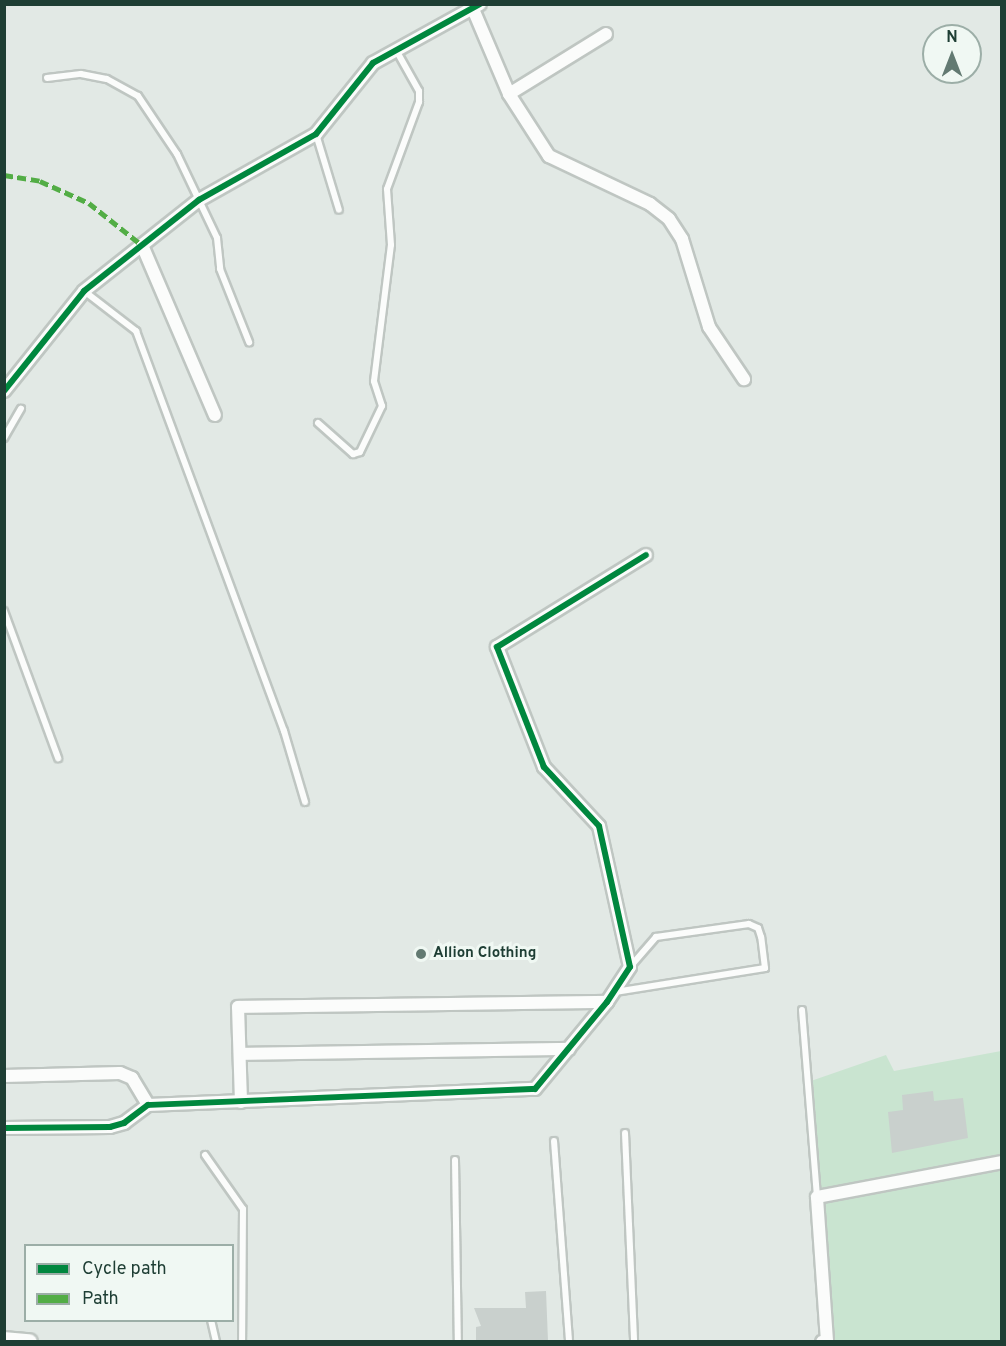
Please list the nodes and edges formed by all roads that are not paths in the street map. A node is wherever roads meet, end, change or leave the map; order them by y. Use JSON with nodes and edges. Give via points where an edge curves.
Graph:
{"nodes":[{"id":1,"x":477,"y":7,"type":"edge"},
{"id":2,"x":606,"y":34,"type":"dead end"},
{"id":3,"x":394,"y":47,"type":"junction"},
{"id":4,"x":47,"y":78,"type":"dead end"},
{"id":5,"x":509,"y":94,"type":"junction"},
{"id":6,"x":316,"y":134,"type":"junction"},
{"id":7,"x":199,"y":200,"type":"junction"},
{"id":8,"x":339,"y":210,"type":"dead end"},
{"id":9,"x":142,"y":245,"type":"junction"},
{"id":10,"x":84,"y":291,"type":"junction"},
{"id":11,"x":249,"y":342,"type":"dead end"},
{"id":12,"x":744,"y":379,"type":"dead end"},
{"id":13,"x":4,"y":391,"type":"edge"},
{"id":14,"x":21,"y":408,"type":"dead end"},
{"id":15,"x":215,"y":415,"type":"dead end"},
{"id":16,"x":318,"y":423,"type":"dead end"},
{"id":17,"x":4,"y":438,"type":"edge"},
{"id":18,"x":646,"y":555,"type":"dead end"},
{"id":19,"x":4,"y":611,"type":"edge"},
{"id":20,"x":58,"y":758,"type":"dead end"},
{"id":21,"x":305,"y":802,"type":"dead end"},
{"id":22,"x":630,"y":967,"type":"junction"},
{"id":23,"x":611,"y":997,"type":"junction"},
{"id":24,"x":802,"y":1010,"type":"dead end"},
{"id":25,"x":569,"y":1049,"type":"junction"},
{"id":26,"x":240,"y":1054,"type":"junction"},
{"id":27,"x":4,"y":1076,"type":"edge"},
{"id":28,"x":241,"y":1102,"type":"junction"},
{"id":29,"x":148,"y":1105,"type":"junction"},
{"id":30,"x":4,"y":1128,"type":"edge"},
{"id":31,"x":625,"y":1133,"type":"dead end"},
{"id":32,"x":554,"y":1141,"type":"dead end"},
{"id":33,"x":205,"y":1155,"type":"dead end"},
{"id":34,"x":455,"y":1160,"type":"dead end"},
{"id":35,"x":1002,"y":1162,"type":"edge"},
{"id":36,"x":817,"y":1197,"type":"junction"},
{"id":37,"x":211,"y":1322,"type":"edge"},
{"id":38,"x":4,"y":1340,"type":"edge"},
{"id":39,"x":29,"y":1341,"type":"edge"},
{"id":40,"x":216,"y":1341,"type":"edge"},
{"id":41,"x":242,"y":1341,"type":"edge"},
{"id":42,"x":458,"y":1341,"type":"edge"},
{"id":43,"x":569,"y":1341,"type":"edge"},
{"id":44,"x":634,"y":1341,"type":"edge"},
{"id":45,"x":822,"y":1341,"type":"edge"}],
"edges":[{"from":1,"to":3,"type":"street"},
{"from":1,"to":5,"type":"street"},
{"from":2,"to":5,"type":"street"},
{"from":3,"to":6,"type":"street","via":[[372,63]]},
{"from":3,"to":16,"type":"lane","via":[[415,82],[419,102],[387,189],[391,245],[374,381],[382,405],[360,452],[352,454]]},
{"from":4,"to":7,"type":"lane","via":[[81,74],[107,79],[138,96],[162,127]]},
{"from":5,"to":12,"type":"street","via":[[553,159],[650,204],[669,219],[682,239],[710,327]]},
{"from":6,"to":7,"type":"street"},
{"from":6,"to":8,"type":"lane"},
{"from":7,"to":9,"type":"street"},
{"from":7,"to":11,"type":"lane","via":[[217,238],[220,269]]},
{"from":9,"to":10,"type":"street"},
{"from":9,"to":15,"type":"street"},
{"from":10,"to":13,"type":"street"},
{"from":10,"to":21,"type":"lane","via":[[136,331],[284,731]]},
{"from":14,"to":17,"type":"lane"},
{"from":18,"to":22,"type":"street","via":[[497,647],[544,767],[599,826]]},
{"from":19,"to":20,"type":"lane"},
{"from":22,"to":23,"type":"street"},
{"from":22,"to":23,"type":"lane","via":[[656,937],[749,924],[758,928],[765,968]]},
{"from":23,"to":25,"type":"street"},
{"from":23,"to":26,"type":"street","via":[[238,1007]]},
{"from":24,"to":36,"type":"lane"},
{"from":25,"to":26,"type":"street"},
{"from":25,"to":28,"type":"street","via":[[535,1089]]},
{"from":26,"to":28,"type":"street"},
{"from":27,"to":29,"type":"street","via":[[120,1073],[132,1078]]},
{"from":28,"to":29,"type":"street"},
{"from":29,"to":30,"type":"street","via":[[124,1123],[110,1127]]},
{"from":31,"to":44,"type":"lane"},
{"from":32,"to":43,"type":"lane"},
{"from":33,"to":41,"type":"lane","via":[[243,1209]]},
{"from":34,"to":42,"type":"lane"},
{"from":35,"to":36,"type":"street"},
{"from":36,"to":45,"type":"street","via":[[827,1341]]},
{"from":37,"to":40,"type":"lane"},
{"from":38,"to":39,"type":"main road"}]}
